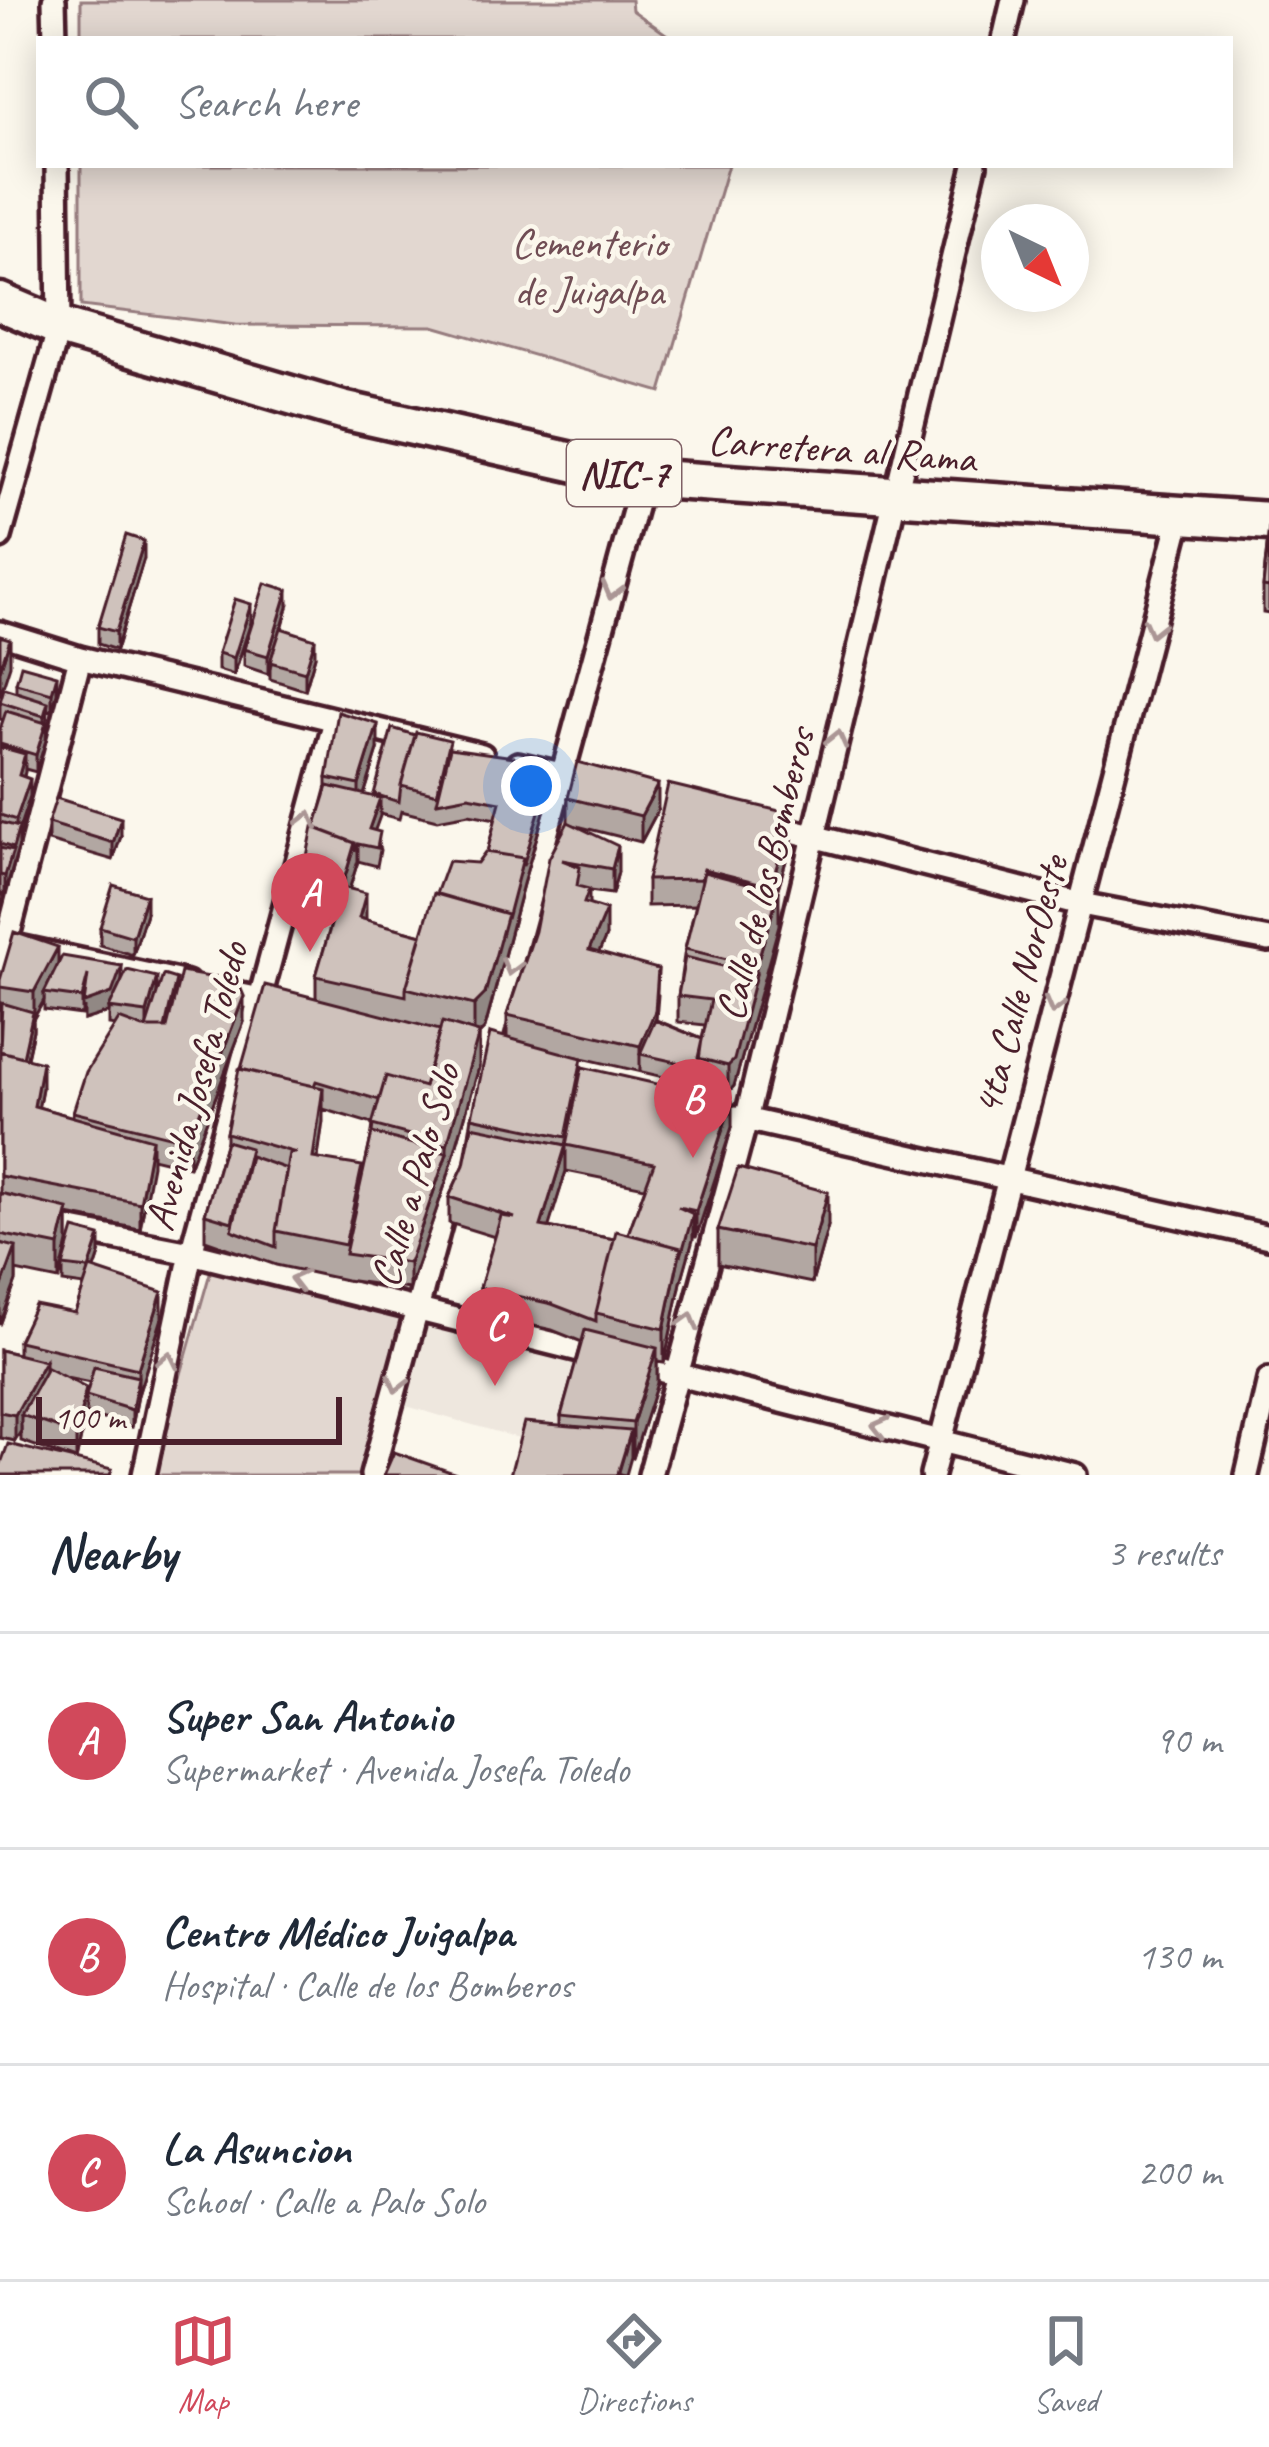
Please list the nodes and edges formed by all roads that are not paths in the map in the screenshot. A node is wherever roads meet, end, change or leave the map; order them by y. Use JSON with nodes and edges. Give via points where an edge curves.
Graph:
{"nodes":[{"id":1,"x":54,"y":0,"type":"edge"},
{"id":2,"x":1013,"y":0,"type":"edge"},
{"id":3,"x":55,"y":36,"type":"edge"},
{"id":4,"x":1005,"y":36,"type":"edge"},
{"id":5,"x":57,"y":168,"type":"edge"},
{"id":6,"x":974,"y":168,"type":"edge"},
{"id":7,"x":0,"y":302,"type":"edge"},
{"id":8,"x":58,"y":327,"type":"junction"},
{"id":9,"x":643,"y":478,"type":"junction"},
{"id":10,"x":898,"y":499,"type":"junction"},
{"id":11,"x":1181,"y":515,"type":"junction"},
{"id":12,"x":1269,"y":521,"type":"edge"},
{"id":13,"x":0,"y":538,"type":"edge"},
{"id":14,"x":0,"y":633,"type":"edge"},
{"id":15,"x":80,"y":658,"type":"junction"},
{"id":16,"x":335,"y":721,"type":"junction"},
{"id":17,"x":562,"y":774,"type":"junction"},
{"id":18,"x":631,"y":790,"type":"edge"},
{"id":19,"x":744,"y":819,"type":"edge"},
{"id":20,"x":812,"y":836,"type":"junction"},
{"id":21,"x":1081,"y":904,"type":"junction"},
{"id":22,"x":1269,"y":940,"type":"edge"},
{"id":23,"x":3,"y":943,"type":"edge"},
{"id":24,"x":0,"y":967,"type":"edge"},
{"id":25,"x":259,"y":999,"type":"junction"},
{"id":26,"x":305,"y":1010,"type":"edge"},
{"id":27,"x":466,"y":1046,"type":"edge"},
{"id":28,"x":499,"y":1054,"type":"junction"},
{"id":29,"x":703,"y":1108,"type":"edge"},
{"id":30,"x":746,"y":1120,"type":"junction"},
{"id":31,"x":1009,"y":1180,"type":"junction"},
{"id":32,"x":0,"y":1216,"type":"edge"},
{"id":33,"x":1269,"y":1238,"type":"edge"},
{"id":34,"x":190,"y":1252,"type":"junction"},
{"id":35,"x":416,"y":1311,"type":"junction"},
{"id":36,"x":674,"y":1374,"type":"junction"},
{"id":37,"x":1269,"y":1380,"type":"edge"},
{"id":38,"x":939,"y":1442,"type":"junction"},
{"id":39,"x":144,"y":1475,"type":"edge"},
{"id":40,"x":372,"y":1475,"type":"edge"},
{"id":41,"x":650,"y":1475,"type":"edge"},
{"id":42,"x":932,"y":1475,"type":"edge"},
{"id":43,"x":1076,"y":1475,"type":"edge"},
{"id":44,"x":1247,"y":1475,"type":"edge"}],
"edges":[{"from":1,"to":3,"type":"street"},
{"from":2,"to":4,"type":"street"},
{"from":5,"to":8,"type":"street"},
{"from":6,"to":10,"type":"street","name":"Calle de los Bomberos"},
{"from":7,"to":8,"type":"highway","name":"Carretera al Rama","number":"NIC-7"},
{"from":8,"to":9,"type":"highway","name":"Carretera al Rama","number":"NIC-7","via":[[342,410]]},
{"from":8,"to":13,"type":"street"},
{"from":9,"to":10,"type":"highway","name":"Carretera al Rama","number":"NIC-7"},
{"from":9,"to":17,"type":"street","name":"Calle a Palo Solo","one_way":true},
{"from":10,"to":11,"type":"highway","name":"Carretera al Rama","number":"NIC-7"},
{"from":20,"to":10,"type":"street","name":"Calle de los Bomberos","one_way":true},
{"from":11,"to":12,"type":"highway","name":"Carretera al Rama","number":"NIC-7"},
{"from":11,"to":21,"type":"street","name":"4ta Calle NorOeste","one_way":true},
{"from":14,"to":15,"type":"street"},
{"from":15,"to":16,"type":"street"},
{"from":15,"to":23,"type":"street"},
{"from":16,"to":17,"type":"street"},
{"from":25,"to":16,"type":"street","name":"Avenida Josefa Toledo","one_way":true},
{"from":17,"to":18,"type":"street"},
{"from":17,"to":28,"type":"street","name":"Calle a Palo Solo","one_way":true},
{"from":19,"to":20,"type":"street"},
{"from":20,"to":21,"type":"street"},
{"from":20,"to":30,"type":"street","name":"Calle de los Bomberos"},
{"from":21,"to":22,"type":"street"},
{"from":21,"to":31,"type":"street","name":"4ta Calle NorOeste","one_way":true},
{"from":23,"to":24,"type":"street"},
{"from":23,"to":25,"type":"street"},
{"from":25,"to":26,"type":"street"},
{"from":25,"to":34,"type":"street","name":"Avenida Josefa Toledo"},
{"from":27,"to":28,"type":"street"},
{"from":28,"to":35,"type":"street","name":"Calle a Palo Solo"},
{"from":29,"to":30,"type":"street"},
{"from":30,"to":31,"type":"street"},
{"from":36,"to":30,"type":"street","name":"Calle de los Bomberos","one_way":true},
{"from":31,"to":33,"type":"street"},
{"from":31,"to":38,"type":"street","name":"4ta Calle NorOeste"},
{"from":32,"to":34,"type":"street"},
{"from":35,"to":34,"type":"street","one_way":true},
{"from":39,"to":34,"type":"street","name":"Avenida Josefa Toledo","one_way":true},
{"from":35,"to":36,"type":"street"},
{"from":35,"to":40,"type":"street","name":"Calle a Palo Solo","one_way":true},
{"from":38,"to":36,"type":"street","one_way":true},
{"from":36,"to":41,"type":"street","name":"Calle de los Bomberos"},
{"from":37,"to":44,"type":"street"},
{"from":38,"to":42,"type":"street","name":"4ta Calle NorOeste"},
{"from":38,"to":43,"type":"street"}]}
